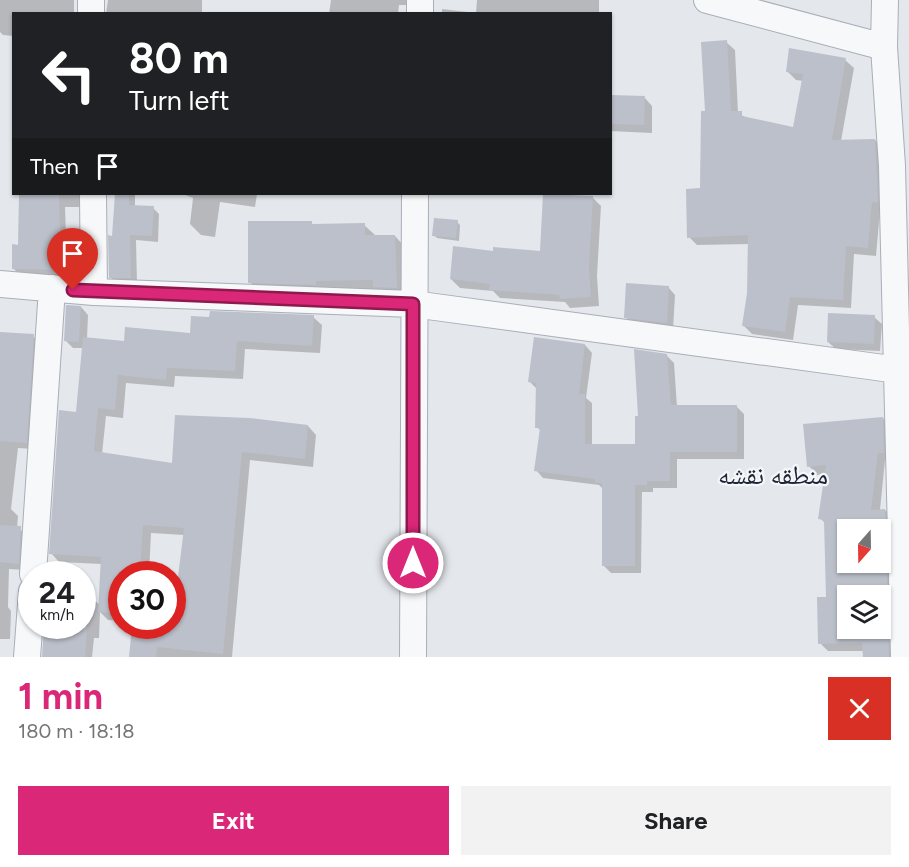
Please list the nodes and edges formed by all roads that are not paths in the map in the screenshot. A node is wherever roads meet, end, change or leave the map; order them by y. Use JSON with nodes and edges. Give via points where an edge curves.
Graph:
{"nodes":[{"id":1,"x":707,"y":0,"type":"edge"},
{"id":2,"x":885,"y":0,"type":"edge"},
{"id":3,"x":884,"y":47,"type":"junction"},
{"id":4,"x":901,"y":165,"type":"edge"},
{"id":5,"x":93,"y":195,"type":"edge"},
{"id":6,"x":415,"y":195,"type":"edge"},
{"id":7,"x":0,"y":284,"type":"edge"},
{"id":8,"x":52,"y":288,"type":"junction"},
{"id":9,"x":94,"y":292,"type":"junction"},
{"id":10,"x":413,"y":304,"type":"junction"},
{"id":11,"x":898,"y":370,"type":"junction"},
{"id":12,"x":904,"y":483,"type":"edge"},
{"id":13,"x":34,"y":561,"type":"edge"},
{"id":14,"x":28,"y":639,"type":"edge"},
{"id":15,"x":27,"y":657,"type":"edge"},
{"id":16,"x":413,"y":657,"type":"edge"},
{"id":17,"x":904,"y":657,"type":"edge"}],
"edges":[{"from":1,"to":3,"type":"street"},
{"from":2,"to":3,"type":"street"},
{"from":3,"to":4,"type":"street"},
{"from":4,"to":11,"type":"street"},
{"from":5,"to":9,"type":"street"},
{"from":6,"to":10,"type":"street"},
{"from":7,"to":8,"type":"street"},
{"from":8,"to":9,"type":"street"},
{"from":8,"to":13,"type":"street"},
{"from":9,"to":10,"type":"street"},
{"from":10,"to":11,"type":"street"},
{"from":10,"to":16,"type":"street"},
{"from":11,"to":12,"type":"street"},
{"from":12,"to":17,"type":"street"},
{"from":14,"to":15,"type":"street"}]}
